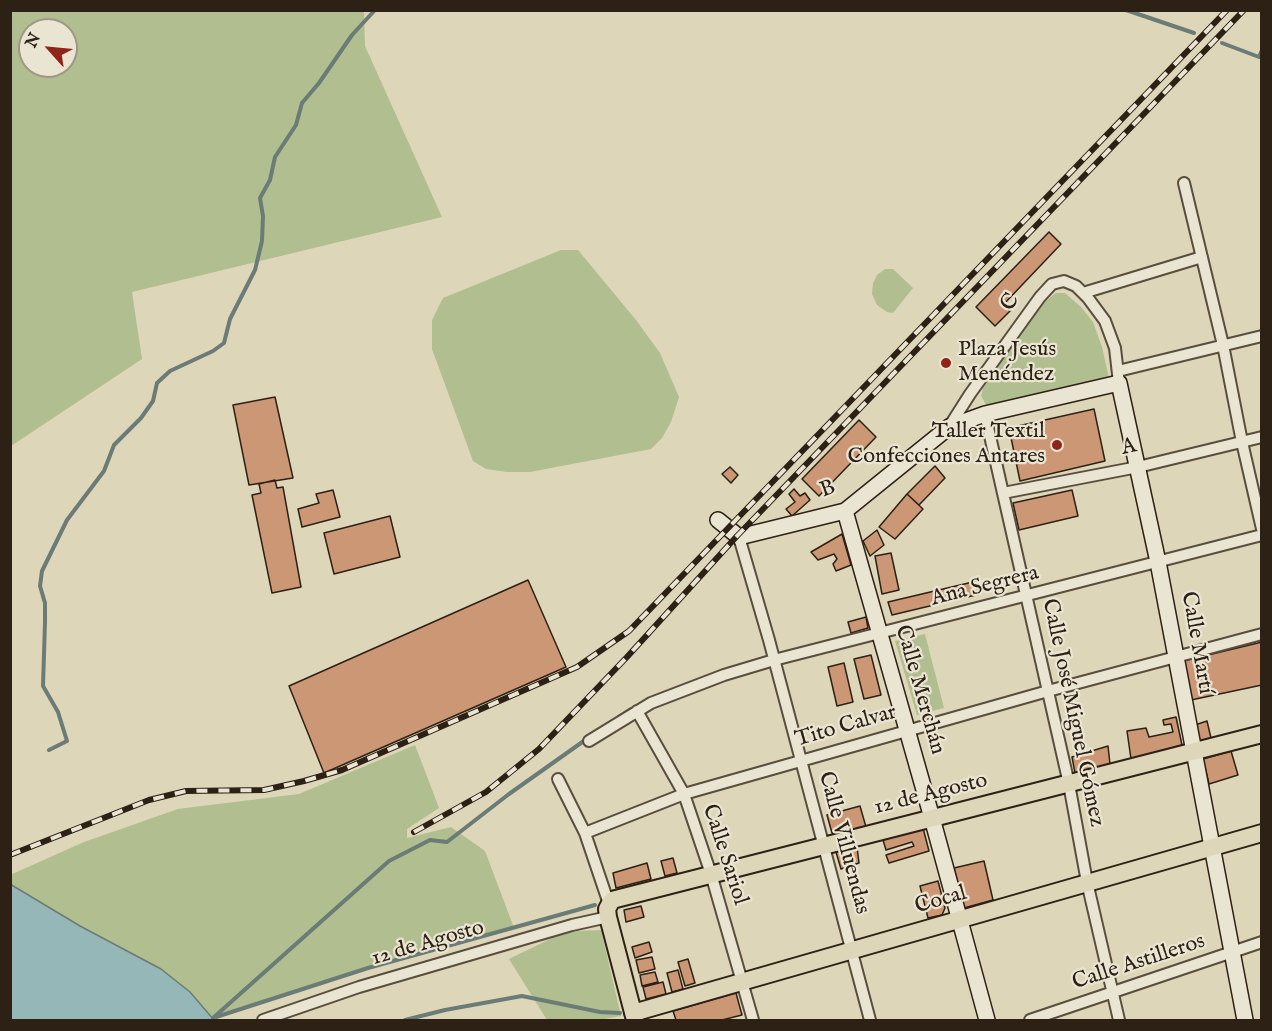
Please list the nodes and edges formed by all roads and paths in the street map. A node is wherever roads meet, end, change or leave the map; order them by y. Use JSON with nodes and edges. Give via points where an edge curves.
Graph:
{"nodes":[{"id":1,"x":1184,"y":183,"type":"dead end"},
{"id":2,"x":1202,"y":257,"type":"junction"},
{"id":3,"x":1080,"y":289,"type":"junction"},
{"id":4,"x":1262,"y":336,"type":"edge"},
{"id":5,"x":1223,"y":345,"type":"junction"},
{"id":6,"x":1119,"y":377,"type":"junction"},
{"id":7,"x":985,"y":414,"type":"junction"},
{"id":8,"x":949,"y":427,"type":"junction"},
{"id":9,"x":1262,"y":437,"type":"edge"},
{"id":10,"x":1242,"y":442,"type":"junction"},
{"id":11,"x":1138,"y":466,"type":"junction"},
{"id":12,"x":1003,"y":493,"type":"junction"},
{"id":13,"x":845,"y":511,"type":"junction"},
{"id":14,"x":718,"y":520,"type":"dead end"},
{"id":15,"x":1262,"y":530,"type":"edge"},
{"id":16,"x":1262,"y":535,"type":"edge"},
{"id":17,"x":738,"y":537,"type":"junction"},
{"id":18,"x":1158,"y":562,"type":"junction"},
{"id":19,"x":1027,"y":596,"type":"junction"},
{"id":20,"x":880,"y":634,"type":"junction"},
{"id":21,"x":1262,"y":634,"type":"edge"},
{"id":22,"x":1176,"y":656,"type":"junction"},
{"id":23,"x":774,"y":660,"type":"junction"},
{"id":24,"x":1048,"y":691,"type":"junction"},
{"id":25,"x":637,"y":711,"type":"junction"},
{"id":26,"x":907,"y":730,"type":"junction"},
{"id":27,"x":1262,"y":734,"type":"edge"},
{"id":28,"x":589,"y":741,"type":"dead end"},
{"id":29,"x":1193,"y":752,"type":"junction"},
{"id":30,"x":801,"y":760,"type":"junction"},
{"id":31,"x":558,"y":779,"type":"dead end"},
{"id":32,"x":1069,"y":784,"type":"junction"},
{"id":33,"x":684,"y":794,"type":"junction"},
{"id":34,"x":932,"y":818,"type":"junction"},
{"id":35,"x":585,"y":833,"type":"junction"},
{"id":36,"x":1262,"y":833,"type":"edge"},
{"id":37,"x":823,"y":846,"type":"junction"},
{"id":38,"x":1213,"y":847,"type":"junction"},
{"id":39,"x":711,"y":874,"type":"junction"},
{"id":40,"x":1087,"y":882,"type":"junction"},
{"id":41,"x":609,"y":907,"type":"junction"},
{"id":42,"x":960,"y":920,"type":"junction"},
{"id":43,"x":1262,"y":942,"type":"edge"},
{"id":44,"x":850,"y":950,"type":"junction"},
{"id":45,"x":1233,"y":952,"type":"junction"},
{"id":46,"x":742,"y":982,"type":"junction"},
{"id":47,"x":1112,"y":991,"type":"junction"},
{"id":48,"x":634,"y":1018,"type":"edge"},
{"id":49,"x":263,"y":1020,"type":"edge"},
{"id":50,"x":753,"y":1020,"type":"edge"},
{"id":51,"x":870,"y":1020,"type":"edge"},
{"id":52,"x":987,"y":1020,"type":"edge"},
{"id":53,"x":1030,"y":1020,"type":"edge"},
{"id":54,"x":1119,"y":1020,"type":"edge"},
{"id":55,"x":1245,"y":1020,"type":"edge"}],
"edges":[{"from":1,"to":2,"type":"street"},
{"from":2,"to":3,"type":"street","name":"C"},
{"from":2,"to":5,"type":"street"},
{"from":3,"to":6,"type":"street","name":"Calle Martí","via":[[1105,321],[1115,348]]},
{"from":3,"to":8,"type":"street","name":"C","via":[[1064,281],[1052,284]]},
{"from":4,"to":5,"type":"street","name":"B"},
{"from":5,"to":6,"type":"street","name":"B"},
{"from":5,"to":10,"type":"street"},
{"from":6,"to":7,"type":"street","name":"B"},
{"from":6,"to":11,"type":"street","name":"Calle Martí"},
{"from":7,"to":8,"type":"street","name":"B"},
{"from":7,"to":12,"type":"street","name":"Calle José Miguel Gómez"},
{"from":8,"to":13,"type":"street","name":"B"},
{"from":9,"to":10,"type":"street","name":"A"},
{"from":10,"to":11,"type":"street","name":"A"},
{"from":10,"to":15,"type":"street"},
{"from":11,"to":12,"type":"street","name":"A"},
{"from":11,"to":18,"type":"street","name":"Calle Martí"},
{"from":12,"to":19,"type":"street","name":"Calle José Miguel Gómez"},
{"from":13,"to":17,"type":"street","name":"B"},
{"from":13,"to":20,"type":"street","name":"Calle Merchán"},
{"from":14,"to":17,"type":"street"},
{"from":16,"to":18,"type":"street","name":"Ana Segrera"},
{"from":17,"to":23,"type":"street","name":"Calle Villuendas"},
{"from":18,"to":19,"type":"street","name":"Ana Segrera"},
{"from":18,"to":22,"type":"street","name":"Calle Martí"},
{"from":19,"to":20,"type":"street","name":"Ana Segrera"},
{"from":19,"to":24,"type":"street","name":"Calle José Miguel Gómez"},
{"from":20,"to":23,"type":"street","name":"Ana Segrera"},
{"from":20,"to":26,"type":"street","name":"Calle Merchán"},
{"from":21,"to":22,"type":"street","name":"Tito Calvar"},
{"from":22,"to":24,"type":"street","name":"Tito Calvar"},
{"from":22,"to":29,"type":"street","name":"Calle Martí"},
{"from":23,"to":25,"type":"street","name":"Ana Segrera","via":[[724,675]]},
{"from":23,"to":30,"type":"street","name":"Calle Villuendas"},
{"from":24,"to":26,"type":"street","name":"Tito Calvar"},
{"from":24,"to":32,"type":"street","name":"Calle José Miguel Gómez"},
{"from":25,"to":28,"type":"street","name":"Ana Segrera"},
{"from":25,"to":33,"type":"street","name":"Calle Sariol"},
{"from":26,"to":30,"type":"street","name":"Tito Calvar"},
{"from":26,"to":34,"type":"street","name":"Calle Merchán"},
{"from":27,"to":29,"type":"main road","name":"12 de Agosto"},
{"from":29,"to":32,"type":"main road","name":"12 de Agosto"},
{"from":29,"to":38,"type":"street","name":"Calle Martí"},
{"from":30,"to":33,"type":"street","name":"Tito Calvar"},
{"from":30,"to":37,"type":"street","name":"Calle Villuendas"},
{"from":31,"to":35,"type":"street"},
{"from":32,"to":34,"type":"main road","name":"12 de Agosto"},
{"from":32,"to":40,"type":"street","name":"Calle José Miguel Gómez"},
{"from":33,"to":35,"type":"street","name":"Tito Calvar"},
{"from":33,"to":39,"type":"street","name":"Calle Sariol"},
{"from":34,"to":37,"type":"main road","name":"12 de Agosto"},
{"from":34,"to":42,"type":"street","name":"Calle Merchán"},
{"from":35,"to":41,"type":"street"},
{"from":36,"to":38,"type":"main road","name":"Cocal"},
{"from":37,"to":39,"type":"main road","name":"12 de Agosto"},
{"from":37,"to":44,"type":"street","name":"Calle Villuendas"},
{"from":38,"to":40,"type":"main road","name":"Cocal"},
{"from":38,"to":45,"type":"street","name":"Calle Martí"},
{"from":39,"to":41,"type":"main road","name":"12 de Agosto"},
{"from":39,"to":46,"type":"street","name":"Calle Sariol"},
{"from":40,"to":42,"type":"main road","name":"Cocal"},
{"from":40,"to":47,"type":"street","name":"Calle José Miguel Gómez"},
{"from":41,"to":48,"type":"main road"},
{"from":41,"to":49,"type":"street","name":"12 de Agosto","via":[[572,925],[359,987]]},
{"from":42,"to":44,"type":"main road","name":"Cocal"},
{"from":42,"to":52,"type":"street","name":"Calle Merchán"},
{"from":43,"to":45,"type":"street","name":"Calle Astilleros"},
{"from":44,"to":46,"type":"main road","name":"Cocal"},
{"from":44,"to":51,"type":"street","name":"Calle Villuendas"},
{"from":45,"to":47,"type":"street","name":"Calle Astilleros"},
{"from":45,"to":55,"type":"street","name":"Calle Martí"},
{"from":46,"to":48,"type":"main road","name":"Cocal"},
{"from":46,"to":50,"type":"street","name":"Calle Sariol"},
{"from":47,"to":53,"type":"street","name":"Calle Astilleros"},
{"from":47,"to":54,"type":"street","name":"Calle José Miguel Gómez"}]}
